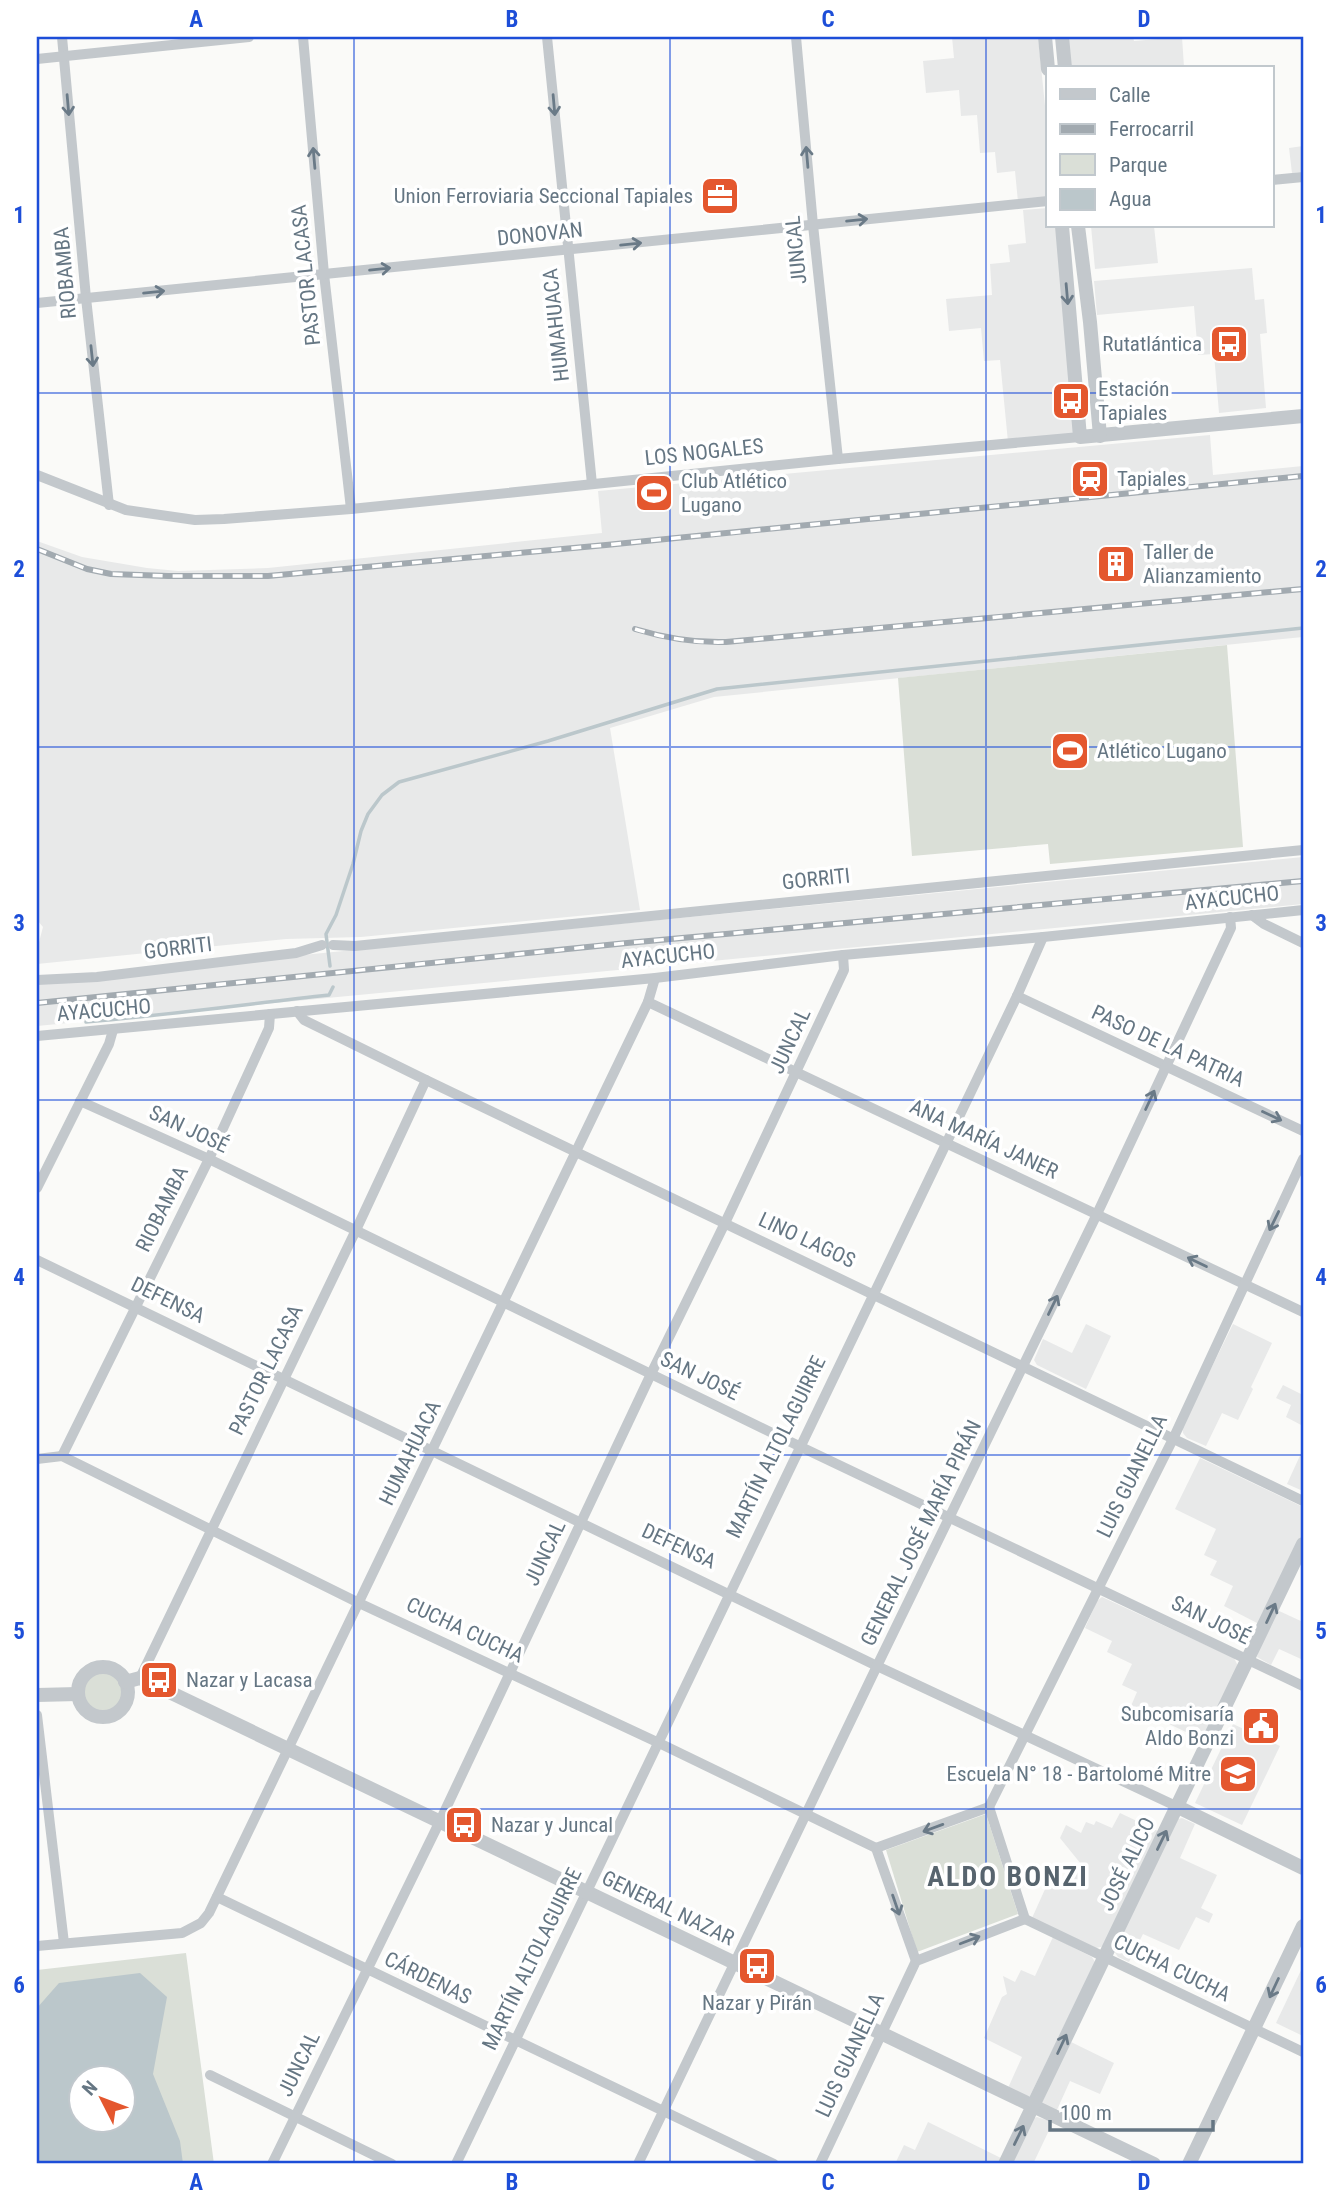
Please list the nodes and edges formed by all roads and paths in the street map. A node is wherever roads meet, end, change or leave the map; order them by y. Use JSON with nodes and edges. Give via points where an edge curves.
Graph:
{"nodes":[{"id":1,"x":62,"y":37,"type":"edge"},
{"id":2,"x":249,"y":37,"type":"edge"},
{"id":3,"x":303,"y":37,"type":"edge"},
{"id":4,"x":547,"y":37,"type":"edge"},
{"id":5,"x":796,"y":37,"type":"edge"},
{"id":6,"x":1045,"y":37,"type":"edge"},
{"id":7,"x":1062,"y":37,"type":"edge"},
{"id":8,"x":64,"y":57,"type":"junction"},
{"id":9,"x":37,"y":60,"type":"edge"},
{"id":10,"x":1048,"y":66,"type":"edge"},
{"id":11,"x":1065,"y":66,"type":"edge"},
{"id":12,"x":1303,"y":177,"type":"edge"},
{"id":13,"x":1274,"y":180,"type":"edge"},
{"id":14,"x":1046,"y":201,"type":"edge"},
{"id":15,"x":813,"y":225,"type":"junction"},
{"id":16,"x":1062,"y":228,"type":"edge"},
{"id":17,"x":1078,"y":228,"type":"edge"},
{"id":18,"x":568,"y":251,"type":"junction"},
{"id":19,"x":324,"y":274,"type":"junction"},
{"id":20,"x":86,"y":299,"type":"junction"},
{"id":21,"x":37,"y":303,"type":"edge"},
{"id":22,"x":1303,"y":416,"type":"edge"},
{"id":23,"x":1100,"y":436,"type":"junction"},
{"id":24,"x":1080,"y":438,"type":"junction"},
{"id":25,"x":838,"y":459,"type":"junction"},
{"id":26,"x":37,"y":475,"type":"edge"},
{"id":27,"x":592,"y":484,"type":"junction"},
{"id":28,"x":109,"y":505,"type":"junction"},
{"id":29,"x":351,"y":509,"type":"junction"},
{"id":30,"x":1303,"y":850,"type":"edge"},
{"id":31,"x":1303,"y":910,"type":"edge"},
{"id":32,"x":1252,"y":915,"type":"junction"},
{"id":33,"x":1230,"y":917,"type":"junction"},
{"id":34,"x":1043,"y":937,"type":"junction"},
{"id":35,"x":1303,"y":943,"type":"edge"},
{"id":36,"x":844,"y":955,"type":"junction"},
{"id":37,"x":655,"y":978,"type":"junction"},
{"id":38,"x":37,"y":980,"type":"edge"},
{"id":39,"x":1017,"y":996,"type":"junction"},
{"id":40,"x":648,"y":1002,"type":"junction"},
{"id":41,"x":297,"y":1011,"type":"junction"},
{"id":42,"x":270,"y":1014,"type":"junction"},
{"id":43,"x":113,"y":1030,"type":"junction"},
{"id":44,"x":37,"y":1036,"type":"edge"},
{"id":45,"x":1166,"y":1066,"type":"junction"},
{"id":46,"x":797,"y":1072,"type":"junction"},
{"id":47,"x":426,"y":1080,"type":"junction"},
{"id":48,"x":80,"y":1101,"type":"junction"},
{"id":49,"x":1303,"y":1131,"type":"edge"},
{"id":50,"x":947,"y":1142,"type":"junction"},
{"id":51,"x":577,"y":1152,"type":"junction"},
{"id":52,"x":209,"y":1159,"type":"junction"},
{"id":53,"x":1303,"y":1159,"type":"edge"},
{"id":54,"x":37,"y":1188,"type":"edge"},
{"id":55,"x":1097,"y":1213,"type":"junction"},
{"id":56,"x":725,"y":1223,"type":"junction"},
{"id":57,"x":356,"y":1230,"type":"junction"},
{"id":58,"x":37,"y":1260,"type":"edge"},
{"id":59,"x":1244,"y":1284,"type":"junction"},
{"id":60,"x":874,"y":1293,"type":"junction"},
{"id":61,"x":504,"y":1303,"type":"junction"},
{"id":62,"x":135,"y":1307,"type":"junction"},
{"id":63,"x":1303,"y":1312,"type":"edge"},
{"id":64,"x":1023,"y":1367,"type":"junction"},
{"id":65,"x":651,"y":1374,"type":"junction"},
{"id":66,"x":283,"y":1378,"type":"junction"},
{"id":67,"x":1173,"y":1438,"type":"junction"},
{"id":68,"x":800,"y":1447,"type":"junction"},
{"id":69,"x":432,"y":1451,"type":"junction"},
{"id":70,"x":62,"y":1456,"type":"junction"},
{"id":71,"x":37,"y":1459,"type":"edge"},
{"id":72,"x":1303,"y":1501,"type":"edge"},
{"id":73,"x":950,"y":1517,"type":"junction"},
{"id":74,"x":580,"y":1523,"type":"junction"},
{"id":75,"x":211,"y":1529,"type":"junction"},
{"id":76,"x":1303,"y":1544,"type":"edge"},
{"id":77,"x":1098,"y":1587,"type":"junction"},
{"id":78,"x":729,"y":1593,"type":"junction"},
{"id":79,"x":359,"y":1603,"type":"junction"},
{"id":80,"x":1249,"y":1660,"type":"junction"},
{"id":81,"x":877,"y":1666,"type":"junction"},
{"id":82,"x":509,"y":1672,"type":"junction"},
{"id":83,"x":140,"y":1678,"type":"junction"},
{"id":84,"x":125,"y":1682,"type":"junction"},
{"id":85,"x":1303,"y":1686,"type":"edge"},
{"id":86,"x":78,"y":1694,"type":"junction"},
{"id":87,"x":37,"y":1695,"type":"edge"},
{"id":88,"x":37,"y":1715,"type":"edge"},
{"id":89,"x":1025,"y":1735,"type":"junction"},
{"id":90,"x":659,"y":1743,"type":"junction"},
{"id":91,"x":289,"y":1748,"type":"junction"},
{"id":92,"x":989,"y":1807,"type":"junction"},
{"id":93,"x":1178,"y":1807,"type":"junction"},
{"id":94,"x":806,"y":1814,"type":"junction"},
{"id":95,"x":440,"y":1821,"type":"junction"},
{"id":96,"x":876,"y":1848,"type":"junction"},
{"id":97,"x":1303,"y":1868,"type":"edge"},
{"id":98,"x":587,"y":1892,"type":"junction"},
{"id":99,"x":217,"y":1897,"type":"junction"},
{"id":100,"x":1025,"y":1919,"type":"junction"},
{"id":101,"x":1303,"y":1926,"type":"edge"},
{"id":102,"x":64,"y":1943,"type":"junction"},
{"id":103,"x":37,"y":1946,"type":"edge"},
{"id":104,"x":1104,"y":1957,"type":"junction"},
{"id":105,"x":916,"y":1961,"type":"junction"},
{"id":106,"x":734,"y":1963,"type":"junction"},
{"id":107,"x":367,"y":1970,"type":"junction"},
{"id":108,"x":1255,"y":2029,"type":"junction"},
{"id":109,"x":881,"y":2034,"type":"junction"},
{"id":110,"x":515,"y":2041,"type":"junction"},
{"id":111,"x":1303,"y":2052,"type":"edge"},
{"id":112,"x":210,"y":2075,"type":"dead end"},
{"id":113,"x":1033,"y":2106,"type":"junction"},
{"id":114,"x":664,"y":2111,"type":"junction"},
{"id":115,"x":294,"y":2117,"type":"junction"},
{"id":116,"x":272,"y":2164,"type":"edge"},
{"id":117,"x":392,"y":2164,"type":"edge"},
{"id":118,"x":457,"y":2164,"type":"edge"},
{"id":119,"x":638,"y":2164,"type":"edge"},
{"id":120,"x":774,"y":2164,"type":"edge"},
{"id":121,"x":820,"y":2164,"type":"edge"},
{"id":122,"x":1005,"y":2164,"type":"edge"},
{"id":123,"x":1154,"y":2164,"type":"edge"},
{"id":124,"x":1189,"y":2164,"type":"edge"}],
"edges":[{"from":1,"to":8,"type":"street","name":"RIOBAMBA"},
{"from":2,"to":8,"type":"street"},
{"from":19,"to":3,"type":"street","name":"PASTOR LACASA","one_way":true},
{"from":4,"to":18,"type":"street","name":"HUMAHUACA","one_way":true},
{"from":15,"to":5,"type":"street","name":"JUNCAL","one_way":true},
{"from":6,"to":10,"type":"street"},
{"from":7,"to":11,"type":"street"},
{"from":8,"to":9,"type":"street"},
{"from":8,"to":20,"type":"street","name":"RIOBAMBA","one_way":true},
{"from":12,"to":13,"type":"street"},
{"from":15,"to":14,"type":"street","name":"DONOVAN","one_way":true},
{"from":18,"to":15,"type":"street","name":"DONOVAN","one_way":true},
{"from":15,"to":25,"type":"street","name":"JUNCAL"},
{"from":16,"to":24,"type":"street","one_way":true},
{"from":17,"to":23,"type":"street"},
{"from":19,"to":18,"type":"street","name":"DONOVAN","one_way":true},
{"from":18,"to":27,"type":"street","name":"HUMAHUACA"},
{"from":20,"to":19,"type":"street","name":"DONOVAN","one_way":true},
{"from":19,"to":29,"type":"street","name":"PASTOR LACASA"},
{"from":20,"to":21,"type":"street","name":"DONOVAN"},
{"from":20,"to":28,"type":"street","name":"RIOBAMBA","one_way":true},
{"from":22,"to":23,"type":"street","name":"LOS NOGALES"},
{"from":23,"to":24,"type":"street","name":"LOS NOGALES"},
{"from":24,"to":25,"type":"street","name":"LOS NOGALES"},
{"from":25,"to":27,"type":"street","name":"LOS NOGALES"},
{"from":26,"to":28,"type":"street","name":"LOS NOGALES"},
{"from":27,"to":29,"type":"street","name":"LOS NOGALES"},
{"from":28,"to":29,"type":"street","name":"LOS NOGALES","via":[[194,520]]},
{"from":30,"to":38,"type":"street","name":"GORRITI","via":[[355,946],[327,945],[296,953],[111,976]]},
{"from":31,"to":32,"type":"street","name":"AYACUCHO"},
{"from":32,"to":33,"type":"street","name":"AYACUCHO"},
{"from":32,"to":35,"type":"street"},
{"from":33,"to":34,"type":"street","name":"AYACUCHO"},
{"from":33,"to":45,"type":"street","name":"GENERAL JOSÉ MARÍA PIRÁN","via":[[1231,928]]},
{"from":34,"to":36,"type":"street","name":"AYACUCHO"},
{"from":34,"to":39,"type":"street","name":"MARTÍN ALTOLAGUIRRE"},
{"from":36,"to":37,"type":"street","name":"AYACUCHO"},
{"from":36,"to":46,"type":"street","name":"JUNCAL","via":[[844,970]]},
{"from":37,"to":40,"type":"street","name":"HUMAHUACA"},
{"from":37,"to":41,"type":"street","name":"AYACUCHO"},
{"from":39,"to":45,"type":"street","name":"PASO DE LA PATRIA"},
{"from":39,"to":50,"type":"street","name":"MARTÍN ALTOLAGUIRRE"},
{"from":40,"to":46,"type":"street","name":"ANA MARÍA JANER"},
{"from":40,"to":51,"type":"street","name":"HUMAHUACA"},
{"from":41,"to":42,"type":"street","name":"AYACUCHO"},
{"from":41,"to":47,"type":"street","name":"LINO LAGOS","via":[[304,1020]]},
{"from":42,"to":43,"type":"street","name":"AYACUCHO"},
{"from":42,"to":52,"type":"street","name":"RIOBAMBA","via":[[269,1028]]},
{"from":43,"to":44,"type":"street","name":"AYACUCHO"},
{"from":43,"to":48,"type":"street"},
{"from":45,"to":49,"type":"street","name":"PASO DE LA PATRIA","one_way":true},
{"from":55,"to":45,"type":"street","name":"GENERAL JOSÉ MARÍA PIRÁN","one_way":true},
{"from":46,"to":50,"type":"street","name":"ANA MARÍA JANER"},
{"from":46,"to":56,"type":"street","name":"JUNCAL"},
{"from":47,"to":51,"type":"street","name":"LINO LAGOS"},
{"from":47,"to":57,"type":"street","name":"PASTOR LACASA"},
{"from":48,"to":52,"type":"street","name":"SAN JOSÉ"},
{"from":48,"to":54,"type":"street"},
{"from":50,"to":55,"type":"street","name":"ANA MARÍA JANER"},
{"from":50,"to":60,"type":"street","name":"MARTÍN ALTOLAGUIRRE"},
{"from":51,"to":56,"type":"street","name":"LINO LAGOS"},
{"from":51,"to":61,"type":"street","name":"HUMAHUACA"},
{"from":52,"to":57,"type":"street","name":"SAN JOSÉ"},
{"from":52,"to":62,"type":"street","name":"RIOBAMBA"},
{"from":53,"to":59,"type":"street","name":"LUIS GUANELLA","one_way":true},
{"from":59,"to":55,"type":"street","name":"ANA MARÍA JANER","one_way":true},
{"from":64,"to":55,"type":"street","name":"GENERAL JOSÉ MARÍA PIRÁN","one_way":true},
{"from":56,"to":60,"type":"street","name":"LINO LAGOS"},
{"from":56,"to":65,"type":"street","name":"JUNCAL"},
{"from":57,"to":61,"type":"street","name":"SAN JOSÉ"},
{"from":57,"to":66,"type":"street","name":"PASTOR LACASA"},
{"from":58,"to":62,"type":"street","name":"DEFENSA"},
{"from":59,"to":63,"type":"street","name":"ANA MARÍA JANER"},
{"from":59,"to":67,"type":"street","name":"LUIS GUANELLA"},
{"from":60,"to":64,"type":"street","name":"LINO LAGOS"},
{"from":60,"to":68,"type":"street","name":"MARTÍN ALTOLAGUIRRE"},
{"from":61,"to":65,"type":"street","name":"SAN JOSÉ"},
{"from":61,"to":69,"type":"street","name":"HUMAHUACA"},
{"from":62,"to":66,"type":"street","name":"DEFENSA"},
{"from":62,"to":70,"type":"street","name":"RIOBAMBA"},
{"from":64,"to":67,"type":"street","name":"LINO LAGOS"},
{"from":64,"to":73,"type":"street","name":"GENERAL JOSÉ MARÍA PIRÁN"},
{"from":65,"to":68,"type":"street","name":"SAN JOSÉ"},
{"from":65,"to":74,"type":"street","name":"JUNCAL"},
{"from":66,"to":69,"type":"street","name":"DEFENSA"},
{"from":66,"to":75,"type":"street","name":"PASTOR LACASA"},
{"from":67,"to":72,"type":"street","name":"LINO LAGOS"},
{"from":67,"to":77,"type":"street","name":"LUIS GUANELLA"},
{"from":68,"to":73,"type":"street","name":"SAN JOSÉ"},
{"from":68,"to":78,"type":"street","name":"MARTÍN ALTOLAGUIRRE"},
{"from":69,"to":74,"type":"street","name":"DEFENSA"},
{"from":69,"to":79,"type":"street","name":"HUMAHUACA"},
{"from":70,"to":71,"type":"street"},
{"from":70,"to":75,"type":"street","name":"CUCHA CUCHA"},
{"from":73,"to":77,"type":"street","name":"SAN JOSÉ"},
{"from":73,"to":81,"type":"street","name":"GENERAL JOSÉ MARÍA PIRÁN"},
{"from":74,"to":78,"type":"street","name":"DEFENSA"},
{"from":74,"to":82,"type":"street","name":"JUNCAL"},
{"from":75,"to":79,"type":"street","name":"CUCHA CUCHA"},
{"from":75,"to":83,"type":"street","name":"PASTOR LACASA"},
{"from":80,"to":76,"type":"street","name":"JOSÉ ALICO","one_way":true},
{"from":77,"to":80,"type":"street","name":"SAN JOSÉ"},
{"from":77,"to":89,"type":"street","name":"LUIS GUANELLA"},
{"from":78,"to":81,"type":"street","name":"DEFENSA"},
{"from":78,"to":90,"type":"street","name":"MARTÍN ALTOLAGUIRRE"},
{"from":79,"to":82,"type":"street","name":"CUCHA CUCHA"},
{"from":79,"to":91,"type":"street","name":"HUMAHUACA"},
{"from":80,"to":85,"type":"street","name":"SAN JOSÉ"},
{"from":80,"to":93,"type":"street","name":"JOSÉ ALICO"},
{"from":81,"to":89,"type":"street","name":"DEFENSA"},
{"from":81,"to":94,"type":"street","name":"GENERAL JOSÉ MARÍA PIRÁN"},
{"from":82,"to":90,"type":"street","name":"CUCHA CUCHA"},
{"from":82,"to":95,"type":"street","name":"JUNCAL"},
{"from":83,"to":84,"type":"street"},
{"from":83,"to":91,"type":"street","name":"GENERAL NAZAR"},
{"from":84,"to":86,"type":"street","via":[[114,1670],[98,1667],[84,1676]]},
{"from":84,"to":86,"type":"street","via":[[127,1698],[111,1715],[88,1712]]},
{"from":86,"to":87,"type":"street"},
{"from":88,"to":102,"type":"street"},
{"from":89,"to":92,"type":"street","name":"LUIS GUANELLA"},
{"from":89,"to":93,"type":"street","name":"DEFENSA"},
{"from":90,"to":94,"type":"street","name":"CUCHA CUCHA"},
{"from":90,"to":98,"type":"street","name":"MARTÍN ALTOLAGUIRRE"},
{"from":91,"to":95,"type":"street","name":"GENERAL NAZAR"},
{"from":91,"to":99,"type":"street","name":"HUMAHUACA"},
{"from":92,"to":96,"type":"street","one_way":true},
{"from":92,"to":100,"type":"street"},
{"from":93,"to":97,"type":"street","name":"DEFENSA"},
{"from":104,"to":93,"type":"street","name":"JOSÉ ALICO","one_way":true},
{"from":94,"to":96,"type":"street","name":"CUCHA CUCHA"},
{"from":94,"to":106,"type":"street","name":"GENERAL JOSÉ MARÍA PIRÁN"},
{"from":95,"to":98,"type":"street","name":"GENERAL NAZAR"},
{"from":95,"to":107,"type":"street","name":"JUNCAL"},
{"from":96,"to":105,"type":"street","one_way":true},
{"from":98,"to":106,"type":"street","name":"GENERAL NAZAR"},
{"from":98,"to":110,"type":"street","name":"MARTÍN ALTOLAGUIRRE"},
{"from":99,"to":102,"type":"street","name":"HUMAHUACA","via":[[201,1923],[183,1933]]},
{"from":99,"to":107,"type":"street","name":"CÁRDENAS"},
{"from":100,"to":104,"type":"street","name":"CUCHA CUCHA"},
{"from":105,"to":100,"type":"street","one_way":true},
{"from":101,"to":108,"type":"street","one_way":true},
{"from":102,"to":103,"type":"street"},
{"from":104,"to":108,"type":"street","name":"CUCHA CUCHA"},
{"from":113,"to":104,"type":"street","name":"JOSÉ ALICO","one_way":true},
{"from":105,"to":109,"type":"street","name":"LUIS GUANELLA"},
{"from":106,"to":109,"type":"street","name":"GENERAL NAZAR"},
{"from":106,"to":114,"type":"street","name":"GENERAL JOSÉ MARÍA PIRÁN"},
{"from":107,"to":110,"type":"street","name":"CÁRDENAS"},
{"from":107,"to":115,"type":"street","name":"JUNCAL"},
{"from":108,"to":111,"type":"street","name":"CUCHA CUCHA"},
{"from":108,"to":124,"type":"street"},
{"from":109,"to":113,"type":"street","name":"GENERAL NAZAR"},
{"from":109,"to":121,"type":"street","name":"LUIS GUANELLA"},
{"from":110,"to":114,"type":"street","name":"CÁRDENAS"},
{"from":110,"to":118,"type":"street","name":"MARTÍN ALTOLAGUIRRE"},
{"from":112,"to":115,"type":"street"},
{"from":122,"to":113,"type":"street","name":"JOSÉ ALICO","one_way":true},
{"from":113,"to":123,"type":"street","name":"GENERAL NAZAR"},
{"from":114,"to":119,"type":"street","name":"GENERAL JOSÉ MARÍA PIRÁN"},
{"from":114,"to":120,"type":"street","name":"CÁRDENAS"},
{"from":115,"to":116,"type":"street","name":"JUNCAL"},
{"from":115,"to":117,"type":"street"}]}
